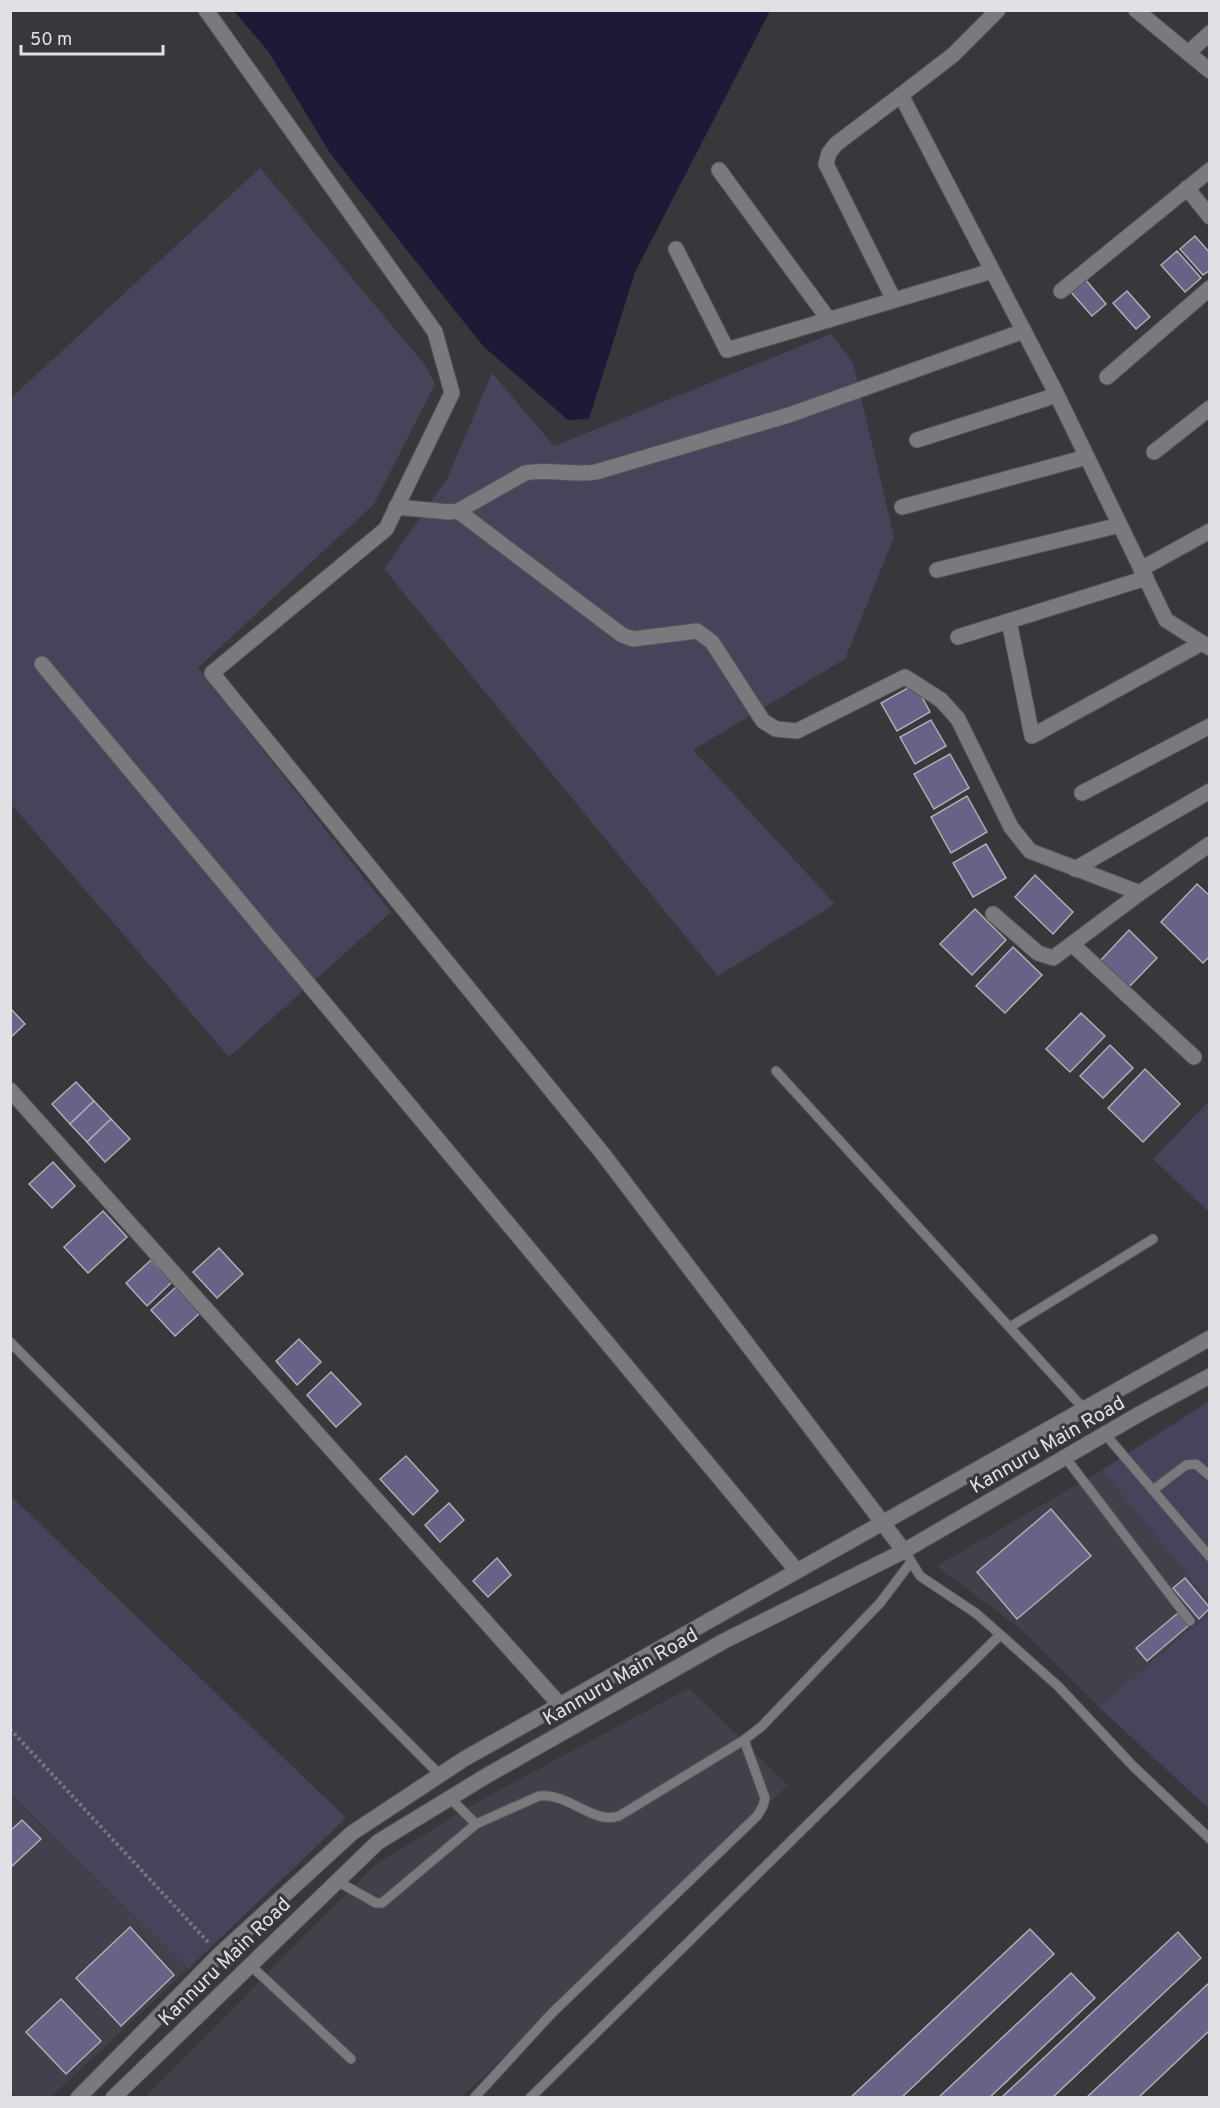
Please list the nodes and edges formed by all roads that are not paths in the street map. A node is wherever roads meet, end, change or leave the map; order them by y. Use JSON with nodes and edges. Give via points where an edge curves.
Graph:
{"nodes":[{"id":1,"x":206,"y":10,"type":"edge"},
{"id":2,"x":998,"y":10,"type":"edge"},
{"id":3,"x":1136,"y":10,"type":"edge"},
{"id":4,"x":1209,"y":33,"type":"edge"},
{"id":5,"x":1188,"y":52,"type":"junction"},
{"id":6,"x":1209,"y":71,"type":"edge"},
{"id":7,"x":901,"y":95,"type":"junction"},
{"id":8,"x":719,"y":170,"type":"dead end"},
{"id":9,"x":1209,"y":170,"type":"edge"},
{"id":10,"x":1187,"y":188,"type":"junction"},
{"id":11,"x":1209,"y":217,"type":"edge"},
{"id":12,"x":676,"y":249,"type":"dead end"},
{"id":13,"x":992,"y":271,"type":"junction"},
{"id":14,"x":1209,"y":288,"type":"edge"},
{"id":15,"x":1060,"y":291,"type":"dead end"},
{"id":16,"x":894,"y":300,"type":"junction"},
{"id":17,"x":829,"y":320,"type":"junction"},
{"id":18,"x":1024,"y":331,"type":"junction"},
{"id":19,"x":1107,"y":377,"type":"dead end"},
{"id":20,"x":1057,"y":395,"type":"junction"},
{"id":21,"x":1209,"y":408,"type":"edge"},
{"id":22,"x":917,"y":440,"type":"dead end"},
{"id":23,"x":1154,"y":452,"type":"dead end"},
{"id":24,"x":1087,"y":457,"type":"junction"},
{"id":25,"x":396,"y":507,"type":"junction"},
{"id":26,"x":902,"y":507,"type":"dead end"},
{"id":27,"x":458,"y":511,"type":"junction"},
{"id":28,"x":1120,"y":525,"type":"junction"},
{"id":29,"x":1209,"y":531,"type":"edge"},
{"id":30,"x":937,"y":570,"type":"dead end"},
{"id":31,"x":1143,"y":573,"type":"junction"},
{"id":32,"x":1008,"y":621,"type":"junction"},
{"id":33,"x":958,"y":637,"type":"dead end"},
{"id":34,"x":1205,"y":646,"type":"edge"},
{"id":35,"x":42,"y":664,"type":"dead end"},
{"id":36,"x":1209,"y":726,"type":"edge"},
{"id":37,"x":1209,"y":791,"type":"edge"},
{"id":38,"x":1082,"y":793,"type":"dead end"},
{"id":39,"x":1209,"y":844,"type":"edge"},
{"id":40,"x":1076,"y":869,"type":"junction"},
{"id":41,"x":1140,"y":893,"type":"junction"},
{"id":42,"x":993,"y":914,"type":"dead end"},
{"id":43,"x":1072,"y":944,"type":"junction"},
{"id":44,"x":1194,"y":1057,"type":"dead end"},
{"id":45,"x":776,"y":1071,"type":"dead end"},
{"id":46,"x":10,"y":1090,"type":"edge"},
{"id":47,"x":1153,"y":1239,"type":"dead end"},
{"id":48,"x":1010,"y":1327,"type":"junction"},
{"id":49,"x":1209,"y":1338,"type":"edge"},
{"id":50,"x":10,"y":1342,"type":"edge"},
{"id":51,"x":1209,"y":1376,"type":"edge"},
{"id":52,"x":1084,"y":1408,"type":"junction"},
{"id":53,"x":1105,"y":1434,"type":"junction"},
{"id":54,"x":1065,"y":1457,"type":"junction"},
{"id":55,"x":1209,"y":1476,"type":"edge"},
{"id":56,"x":1153,"y":1490,"type":"junction"},
{"id":57,"x":884,"y":1523,"type":"junction"},
{"id":58,"x":908,"y":1557,"type":"junction"},
{"id":59,"x":1209,"y":1557,"type":"edge"},
{"id":60,"x":797,"y":1572,"type":"junction"},
{"id":61,"x":1190,"y":1622,"type":"dead end"},
{"id":62,"x":1000,"y":1635,"type":"junction"},
{"id":63,"x":560,"y":1705,"type":"junction"},
{"id":64,"x":744,"y":1740,"type":"junction"},
{"id":65,"x":440,"y":1775,"type":"junction"},
{"id":66,"x":450,"y":1798,"type":"junction"},
{"id":67,"x":476,"y":1824,"type":"junction"},
{"id":68,"x":1209,"y":1839,"type":"edge"},
{"id":69,"x":337,"y":1881,"type":"junction"},
{"id":70,"x":250,"y":1965,"type":"junction"},
{"id":71,"x":351,"y":2059,"type":"dead end"},
{"id":72,"x":78,"y":2097,"type":"edge"},
{"id":73,"x":113,"y":2097,"type":"edge"},
{"id":74,"x":474,"y":2097,"type":"edge"},
{"id":75,"x":530,"y":2097,"type":"edge"}],
"edges":[{"from":1,"to":25,"type":"street","via":[[435,332],[452,393]]},
{"from":2,"to":7,"type":"street","via":[[953,56]]},
{"from":3,"to":5,"type":"street"},
{"from":4,"to":5,"type":"street"},
{"from":5,"to":6,"type":"street"},
{"from":7,"to":13,"type":"street"},
{"from":7,"to":16,"type":"street","via":[[836,144],[826,164]]},
{"from":8,"to":17,"type":"street"},
{"from":9,"to":10,"type":"street"},
{"from":10,"to":11,"type":"street"},
{"from":10,"to":15,"type":"street"},
{"from":12,"to":17,"type":"street","via":[[727,350]]},
{"from":13,"to":16,"type":"street"},
{"from":13,"to":18,"type":"street"},
{"from":14,"to":19,"type":"street"},
{"from":16,"to":17,"type":"street"},
{"from":18,"to":20,"type":"street"},
{"from":18,"to":27,"type":"street","via":[[789,415],[596,472],[525,473]]},
{"from":20,"to":22,"type":"street"},
{"from":20,"to":24,"type":"street"},
{"from":21,"to":23,"type":"street"},
{"from":24,"to":26,"type":"street"},
{"from":24,"to":28,"type":"street"},
{"from":25,"to":27,"type":"street"},
{"from":25,"to":57,"type":"street","via":[[386,529],[212,674],[603,1154]]},
{"from":27,"to":40,"type":"street","via":[[622,635],[633,639],[697,632],[712,642],[763,721],[776,729],[796,731],[905,677],[941,700],[958,719],[1011,827],[1030,851]]},
{"from":28,"to":30,"type":"street"},
{"from":28,"to":31,"type":"street"},
{"from":29,"to":31,"type":"street"},
{"from":31,"to":32,"type":"street"},
{"from":31,"to":34,"type":"street","via":[[1166,620]]},
{"from":32,"to":33,"type":"street"},
{"from":32,"to":34,"type":"street","via":[[1032,736]]},
{"from":35,"to":60,"type":"street"},
{"from":36,"to":38,"type":"street"},
{"from":37,"to":40,"type":"street"},
{"from":39,"to":41,"type":"street"},
{"from":40,"to":41,"type":"street"},
{"from":41,"to":43,"type":"street"},
{"from":42,"to":43,"type":"street","via":[[1038,953],[1053,958]]},
{"from":43,"to":44,"type":"street"},
{"from":45,"to":48,"type":"lane"},
{"from":46,"to":63,"type":"street"},
{"from":47,"to":48,"type":"lane"},
{"from":48,"to":52,"type":"lane"},
{"from":49,"to":52,"type":"street"},
{"from":50,"to":65,"type":"lane"},
{"from":51,"to":53,"type":"street","name":"Kannuru Main Road"},
{"from":52,"to":57,"type":"street"},
{"from":53,"to":54,"type":"street","name":"Kannuru Main Road"},
{"from":53,"to":56,"type":"lane"},
{"from":54,"to":58,"type":"street","name":"Kannuru Main Road"},
{"from":54,"to":61,"type":"lane"},
{"from":55,"to":56,"type":"lane","via":[[1196,1464],[1186,1465]]},
{"from":56,"to":59,"type":"lane"},
{"from":57,"to":58,"type":"street"},
{"from":57,"to":60,"type":"street"},
{"from":58,"to":62,"type":"lane","via":[[920,1576],[977,1614]]},
{"from":58,"to":64,"type":"lane","via":[[880,1602]]},
{"from":58,"to":66,"type":"street","name":"Kannuru Main Road","via":[[724,1641]]},
{"from":60,"to":63,"type":"street"},
{"from":62,"to":68,"type":"lane","via":[[1058,1686]]},
{"from":62,"to":75,"type":"lane"},
{"from":63,"to":65,"type":"street"},
{"from":64,"to":67,"type":"lane","via":[[612,1819],[549,1795]]},
{"from":64,"to":74,"type":"lane","via":[[765,1798],[758,1816],[552,2013]]},
{"from":65,"to":72,"type":"street","via":[[352,1833],[220,1954]]},
{"from":66,"to":67,"type":"lane"},
{"from":66,"to":69,"type":"street","name":"Kannuru Main Road","via":[[378,1842]]},
{"from":67,"to":69,"type":"lane","via":[[382,1903]]},
{"from":69,"to":70,"type":"street","name":"Kannuru Main Road"},
{"from":70,"to":71,"type":"lane"},
{"from":70,"to":73,"type":"street","name":"Kannuru Main Road"}]}
